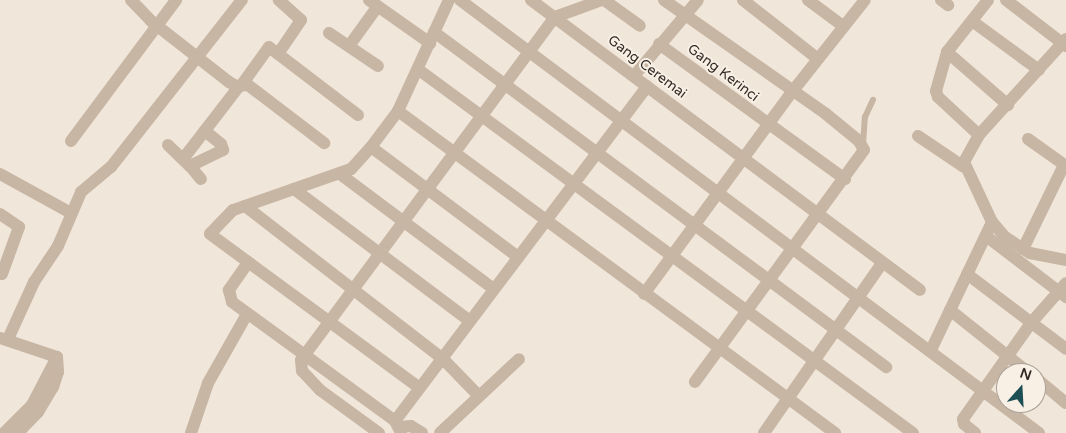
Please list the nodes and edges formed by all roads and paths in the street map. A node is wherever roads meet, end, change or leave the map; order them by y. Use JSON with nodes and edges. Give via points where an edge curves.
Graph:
{"nodes":[{"id":1,"x":131,"y":0,"type":"edge"},
{"id":2,"x":176,"y":0,"type":"edge"},
{"id":3,"x":242,"y":0,"type":"edge"},
{"id":4,"x":279,"y":0,"type":"edge"},
{"id":5,"x":449,"y":0,"type":"edge"},
{"id":6,"x":460,"y":0,"type":"edge"},
{"id":7,"x":531,"y":0,"type":"edge"},
{"id":8,"x":664,"y":0,"type":"edge"},
{"id":9,"x":698,"y":0,"type":"edge"},
{"id":10,"x":743,"y":0,"type":"edge"},
{"id":11,"x":808,"y":0,"type":"edge"},
{"id":12,"x":865,"y":0,"type":"edge"},
{"id":13,"x":988,"y":0,"type":"edge"},
{"id":14,"x":1006,"y":0,"type":"edge"},
{"id":15,"x":598,"y":1,"type":"edge"},
{"id":16,"x":374,"y":3,"type":"edge"},
{"id":17,"x":554,"y":17,"type":"junction"},
{"id":18,"x":687,"y":17,"type":"junction"},
{"id":19,"x":972,"y":21,"type":"junction"},
{"id":20,"x":157,"y":26,"type":"junction"},
{"id":21,"x":640,"y":26,"type":"dead end"},
{"id":22,"x":843,"y":26,"type":"junction"},
{"id":23,"x":329,"y":33,"type":"dead end"},
{"id":24,"x":432,"y":38,"type":"junction"},
{"id":25,"x":1065,"y":43,"type":"edge"},
{"id":26,"x":659,"y":44,"type":"junction"},
{"id":27,"x":349,"y":46,"type":"junction"},
{"id":28,"x":530,"y":50,"type":"junction"},
{"id":29,"x":947,"y":52,"type":"junction"},
{"id":30,"x":278,"y":54,"type":"junction"},
{"id":31,"x":196,"y":56,"type":"junction"},
{"id":32,"x":818,"y":59,"type":"junction"},
{"id":33,"x":378,"y":66,"type":"dead end"},
{"id":34,"x":419,"y":70,"type":"junction"},
{"id":35,"x":1039,"y":70,"type":"junction"},
{"id":36,"x":634,"y":76,"type":"junction"},
{"id":37,"x":241,"y":84,"type":"junction"},
{"id":38,"x":505,"y":84,"type":"junction"},
{"id":39,"x":647,"y":86,"type":"junction"},
{"id":40,"x":792,"y":92,"type":"junction"},
{"id":41,"x":873,"y":100,"type":"dead end"},
{"id":42,"x":1008,"y":105,"type":"junction"},
{"id":43,"x":398,"y":111,"type":"junction"},
{"id":44,"x":358,"y":115,"type":"dead end"},
{"id":45,"x":480,"y":118,"type":"junction"},
{"id":46,"x":622,"y":119,"type":"junction"},
{"id":47,"x":769,"y":126,"type":"junction"},
{"id":48,"x":205,"y":131,"type":"junction"},
{"id":49,"x":979,"y":135,"type":"junction"},
{"id":50,"x":918,"y":136,"type":"dead end"},
{"id":51,"x":1028,"y":139,"type":"dead end"},
{"id":52,"x":71,"y":141,"type":"dead end"},
{"id":53,"x":324,"y":143,"type":"dead end"},
{"id":54,"x":168,"y":145,"type":"dead end"},
{"id":55,"x":863,"y":146,"type":"junction"},
{"id":56,"x":371,"y":148,"type":"junction"},
{"id":57,"x":596,"y":153,"type":"junction"},
{"id":58,"x":453,"y":154,"type":"junction"},
{"id":59,"x":744,"y":159,"type":"junction"},
{"id":60,"x":186,"y":163,"type":"junction"},
{"id":61,"x":1065,"y":166,"type":"edge"},
{"id":62,"x":964,"y":167,"type":"junction"},
{"id":63,"x":0,"y":174,"type":"edge"},
{"id":64,"x":340,"y":174,"type":"junction"},
{"id":65,"x":201,"y":179,"type":"dead end"},
{"id":66,"x":845,"y":179,"type":"junction"},
{"id":67,"x":572,"y":185,"type":"junction"},
{"id":68,"x":294,"y":189,"type":"junction"},
{"id":69,"x":427,"y":190,"type":"junction"},
{"id":70,"x":719,"y":192,"type":"junction"},
{"id":71,"x":245,"y":206,"type":"junction"},
{"id":72,"x":71,"y":212,"type":"junction"},
{"id":73,"x":0,"y":214,"type":"edge"},
{"id":74,"x":818,"y":216,"type":"junction"},
{"id":75,"x":404,"y":222,"type":"junction"},
{"id":76,"x":545,"y":222,"type":"junction"},
{"id":77,"x":992,"y":222,"type":"junction"},
{"id":78,"x":694,"y":226,"type":"junction"},
{"id":79,"x":986,"y":236,"type":"junction"},
{"id":80,"x":795,"y":248,"type":"junction"},
{"id":81,"x":1023,"y":249,"type":"junction"},
{"id":82,"x":379,"y":254,"type":"junction"},
{"id":83,"x":518,"y":257,"type":"junction"},
{"id":84,"x":671,"y":257,"type":"junction"},
{"id":85,"x":1066,"y":260,"type":"edge"},
{"id":86,"x":882,"y":263,"type":"junction"},
{"id":87,"x":247,"y":264,"type":"junction"},
{"id":88,"x":967,"y":274,"type":"junction"},
{"id":89,"x":1,"y":275,"type":"edge"},
{"id":90,"x":770,"y":282,"type":"junction"},
{"id":91,"x":354,"y":288,"type":"junction"},
{"id":92,"x":494,"y":288,"type":"junction"},
{"id":93,"x":920,"y":290,"type":"dead end"},
{"id":94,"x":1064,"y":290,"type":"edge"},
{"id":95,"x":644,"y":294,"type":"junction"},
{"id":96,"x":858,"y":297,"type":"junction"},
{"id":97,"x":950,"y":310,"type":"junction"},
{"id":98,"x":746,"y":312,"type":"junction"},
{"id":99,"x":247,"y":314,"type":"junction"},
{"id":100,"x":330,"y":321,"type":"junction"},
{"id":101,"x":470,"y":321,"type":"junction"},
{"id":102,"x":1032,"y":323,"type":"junction"},
{"id":103,"x":834,"y":331,"type":"junction"},
{"id":104,"x":4,"y":339,"type":"edge"},
{"id":105,"x":927,"y":347,"type":"junction"},
{"id":106,"x":719,"y":350,"type":"junction"},
{"id":107,"x":1066,"y":350,"type":"edge"},
{"id":108,"x":306,"y":354,"type":"junction"},
{"id":109,"x":1008,"y":356,"type":"junction"},
{"id":110,"x":442,"y":358,"type":"junction"},
{"id":111,"x":519,"y":360,"type":"dead end"},
{"id":112,"x":812,"y":362,"type":"junction"},
{"id":113,"x":1017,"y":363,"type":"edge"},
{"id":114,"x":886,"y":367,"type":"dead end"},
{"id":115,"x":694,"y":382,"type":"dead end"},
{"id":116,"x":1046,"y":386,"type":"edge"},
{"id":117,"x":420,"y":388,"type":"junction"},
{"id":118,"x":983,"y":389,"type":"junction"},
{"id":119,"x":43,"y":395,"type":"junction"},
{"id":120,"x":478,"y":395,"type":"junction"},
{"id":121,"x":789,"y":400,"type":"junction"},
{"id":122,"x":1066,"y":403,"type":"edge"},
{"id":123,"x":398,"y":427,"type":"edge"},
{"id":124,"x":4,"y":433,"type":"edge"},
{"id":125,"x":18,"y":433,"type":"edge"},
{"id":126,"x":191,"y":433,"type":"edge"},
{"id":127,"x":379,"y":433,"type":"edge"},
{"id":128,"x":422,"y":433,"type":"edge"},
{"id":129,"x":440,"y":433,"type":"edge"},
{"id":130,"x":764,"y":433,"type":"edge"},
{"id":131,"x":835,"y":433,"type":"edge"},
{"id":132,"x":913,"y":433,"type":"edge"},
{"id":133,"x":975,"y":433,"type":"edge"},
{"id":134,"x":1039,"y":433,"type":"edge"}],
"edges":[{"from":1,"to":20,"type":"street"},
{"from":2,"to":20,"type":"street"},
{"from":3,"to":31,"type":"street"},
{"from":4,"to":30,"type":"street","via":[[301,20]]},
{"from":5,"to":24,"type":"street"},
{"from":6,"to":28,"type":"street"},
{"from":7,"to":17,"type":"street","name":"Gang Ceremai"},
{"from":8,"to":18,"type":"street"},
{"from":9,"to":18,"type":"street"},
{"from":10,"to":32,"type":"street"},
{"from":11,"to":22,"type":"street"},
{"from":12,"to":22,"type":"street"},
{"from":13,"to":19,"type":"street"},
{"from":14,"to":25,"type":"street"},
{"from":15,"to":17,"type":"street"},
{"from":15,"to":21,"type":"street"},
{"from":16,"to":24,"type":"street"},
{"from":16,"to":27,"type":"street"},
{"from":17,"to":28,"type":"street"},
{"from":17,"to":36,"type":"street","name":"Gang Ceremai"},
{"from":18,"to":26,"type":"street"},
{"from":18,"to":40,"type":"street"},
{"from":19,"to":29,"type":"street"},
{"from":19,"to":35,"type":"street"},
{"from":20,"to":31,"type":"street"},
{"from":20,"to":52,"type":"street"},
{"from":22,"to":32,"type":"street"},
{"from":23,"to":27,"type":"street"},
{"from":24,"to":34,"type":"street"},
{"from":24,"to":38,"type":"street"},
{"from":25,"to":35,"type":"street"},
{"from":26,"to":36,"type":"street"},
{"from":26,"to":47,"type":"street","name":"Gang Kerinci"},
{"from":27,"to":33,"type":"street"},
{"from":28,"to":38,"type":"street"},
{"from":28,"to":46,"type":"street"},
{"from":29,"to":42,"type":"street"},
{"from":29,"to":49,"type":"street","via":[[936,86],[938,97]]},
{"from":30,"to":37,"type":"street","via":[[269,47]]},
{"from":30,"to":44,"type":"street"},
{"from":31,"to":37,"type":"street","via":[[229,82]]},
{"from":31,"to":72,"type":"street","via":[[111,167],[81,192]]},
{"from":32,"to":40,"type":"street"},
{"from":34,"to":43,"type":"street"},
{"from":34,"to":45,"type":"street"},
{"from":35,"to":42,"type":"street"},
{"from":36,"to":39,"type":"street","name":"Gang Ceremai"},
{"from":37,"to":48,"type":"street"},
{"from":37,"to":53,"type":"street"},
{"from":38,"to":45,"type":"street"},
{"from":38,"to":57,"type":"street"},
{"from":39,"to":46,"type":"street"},
{"from":39,"to":59,"type":"street","name":"Gang Ceremai"},
{"from":40,"to":47,"type":"street"},
{"from":40,"to":55,"type":"street","via":[[826,114]]},
{"from":41,"to":55,"type":"lane","via":[[866,112]]},
{"from":42,"to":49,"type":"street"},
{"from":43,"to":56,"type":"street"},
{"from":43,"to":58,"type":"street"},
{"from":45,"to":58,"type":"street"},
{"from":45,"to":67,"type":"street"},
{"from":46,"to":57,"type":"street"},
{"from":46,"to":70,"type":"street"},
{"from":47,"to":59,"type":"street"},
{"from":47,"to":66,"type":"street","name":"Gang Kerinci"},
{"from":48,"to":60,"type":"street"},
{"from":48,"to":60,"type":"street","via":[[221,144],[222,150]]},
{"from":49,"to":62,"type":"street"},
{"from":50,"to":62,"type":"street"},
{"from":51,"to":61,"type":"street"},
{"from":54,"to":60,"type":"street"},
{"from":55,"to":66,"type":"street","via":[[863,156]]},
{"from":56,"to":64,"type":"street","via":[[357,164]]},
{"from":56,"to":69,"type":"street"},
{"from":57,"to":67,"type":"street"},
{"from":57,"to":78,"type":"street"},
{"from":58,"to":69,"type":"street"},
{"from":58,"to":76,"type":"street"},
{"from":59,"to":70,"type":"street"},
{"from":59,"to":74,"type":"street","name":"Gang Ceremai"},
{"from":60,"to":65,"type":"street"},
{"from":61,"to":81,"type":"street"},
{"from":62,"to":77,"type":"street"},
{"from":63,"to":72,"type":"street"},
{"from":64,"to":68,"type":"street"},
{"from":64,"to":75,"type":"street"},
{"from":66,"to":74,"type":"street"},
{"from":67,"to":76,"type":"street"},
{"from":67,"to":84,"type":"street"},
{"from":68,"to":71,"type":"street"},
{"from":68,"to":82,"type":"street"},
{"from":69,"to":75,"type":"street"},
{"from":69,"to":83,"type":"street"},
{"from":70,"to":78,"type":"street"},
{"from":70,"to":80,"type":"street"},
{"from":71,"to":87,"type":"street","via":[[228,212],[210,234]]},
{"from":71,"to":91,"type":"street"},
{"from":72,"to":104,"type":"street","via":[[58,246],[34,282]]},
{"from":73,"to":89,"type":"street","via":[[19,228]]},
{"from":74,"to":80,"type":"street"},
{"from":74,"to":86,"type":"street","name":"Gang Ceremai"},
{"from":75,"to":82,"type":"street"},
{"from":75,"to":92,"type":"street"},
{"from":76,"to":83,"type":"street"},
{"from":76,"to":95,"type":"street"},
{"from":77,"to":79,"type":"street"},
{"from":77,"to":81,"type":"street","via":[[1005,237]]},
{"from":78,"to":84,"type":"street"},
{"from":78,"to":90,"type":"street"},
{"from":79,"to":88,"type":"street"},
{"from":79,"to":94,"type":"street"},
{"from":80,"to":90,"type":"street"},
{"from":80,"to":96,"type":"street"},
{"from":81,"to":85,"type":"street"},
{"from":82,"to":91,"type":"street"},
{"from":82,"to":101,"type":"street"},
{"from":83,"to":92,"type":"street"},
{"from":84,"to":95,"type":"street"},
{"from":84,"to":98,"type":"street"},
{"from":86,"to":93,"type":"street","name":"Gang Ceremai"},
{"from":86,"to":96,"type":"street"},
{"from":87,"to":99,"type":"street","via":[[228,294]]},
{"from":87,"to":100,"type":"street"},
{"from":88,"to":97,"type":"street"},
{"from":88,"to":102,"type":"street"},
{"from":90,"to":98,"type":"street"},
{"from":90,"to":103,"type":"street"},
{"from":91,"to":100,"type":"street"},
{"from":91,"to":110,"type":"street"},
{"from":92,"to":101,"type":"street"},
{"from":94,"to":102,"type":"street"},
{"from":95,"to":106,"type":"street"},
{"from":96,"to":103,"type":"street"},
{"from":96,"to":105,"type":"street"},
{"from":97,"to":105,"type":"street"},
{"from":97,"to":109,"type":"street"},
{"from":98,"to":106,"type":"street"},
{"from":98,"to":112,"type":"street"},
{"from":99,"to":108,"type":"street"},
{"from":99,"to":126,"type":"street","via":[[208,384]]},
{"from":100,"to":108,"type":"street"},
{"from":100,"to":117,"type":"street"},
{"from":101,"to":110,"type":"street"},
{"from":102,"to":107,"type":"street"},
{"from":102,"to":109,"type":"street"},
{"from":103,"to":112,"type":"street"},
{"from":103,"to":114,"type":"street"},
{"from":104,"to":119,"type":"street","via":[[57,357]]},
{"from":105,"to":118,"type":"street"},
{"from":106,"to":115,"type":"street"},
{"from":106,"to":121,"type":"street"},
{"from":108,"to":123,"type":"street"},
{"from":108,"to":127,"type":"street","via":[[301,365],[308,378],[343,409]]},
{"from":109,"to":113,"type":"street"},
{"from":109,"to":118,"type":"street"},
{"from":110,"to":117,"type":"street"},
{"from":110,"to":120,"type":"street"},
{"from":111,"to":120,"type":"street"},
{"from":112,"to":121,"type":"street"},
{"from":112,"to":132,"type":"street"},
{"from":116,"to":122,"type":"street"},
{"from":117,"to":123,"type":"street"},
{"from":118,"to":133,"type":"street","via":[[963,419]]},
{"from":118,"to":134,"type":"street"},
{"from":119,"to":124,"type":"street"},
{"from":119,"to":125,"type":"street"},
{"from":120,"to":129,"type":"street"},
{"from":121,"to":130,"type":"street"},
{"from":121,"to":131,"type":"street"},
{"from":123,"to":128,"type":"street","via":[[411,426]]}]}
